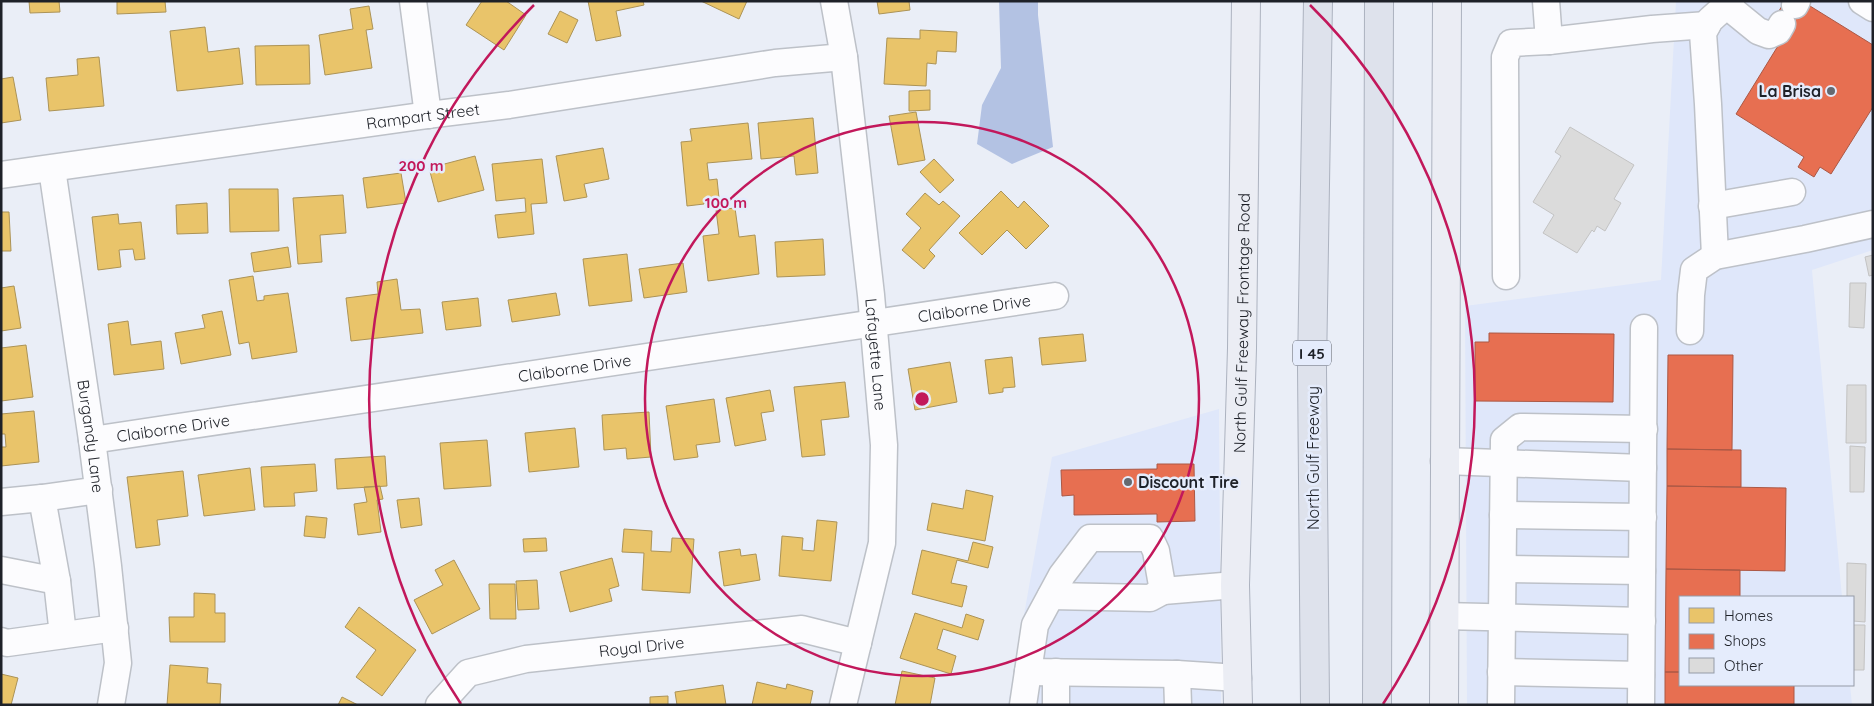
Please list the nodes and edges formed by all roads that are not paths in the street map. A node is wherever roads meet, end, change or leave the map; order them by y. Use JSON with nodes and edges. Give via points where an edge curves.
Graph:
{"nodes":[{"id":1,"x":413,"y":1,"type":"edge"},
{"id":2,"x":834,"y":1,"type":"edge"},
{"id":3,"x":1246,"y":1,"type":"edge"},
{"id":4,"x":1318,"y":1,"type":"edge"},
{"id":5,"x":1380,"y":1,"type":"edge"},
{"id":6,"x":1447,"y":1,"type":"edge"},
{"id":7,"x":1546,"y":1,"type":"edge"},
{"id":8,"x":1862,"y":1,"type":"edge"},
{"id":9,"x":1729,"y":3,"type":"edge"},
{"id":10,"x":1873,"y":8,"type":"edge"},
{"id":11,"x":1792,"y":10,"type":"edge"},
{"id":12,"x":1707,"y":24,"type":"junction"},
{"id":13,"x":1550,"y":41,"type":"junction"},
{"id":14,"x":844,"y":57,"type":"junction"},
{"id":15,"x":428,"y":115,"type":"junction"},
{"id":16,"x":52,"y":169,"type":"junction"},
{"id":17,"x":1,"y":175,"type":"edge"},
{"id":18,"x":1792,"y":192,"type":"dead end"},
{"id":19,"x":1712,"y":206,"type":"junction"},
{"id":20,"x":1873,"y":224,"type":"edge"},
{"id":21,"x":1715,"y":256,"type":"junction"},
{"id":22,"x":1506,"y":276,"type":"dead end"},
{"id":23,"x":1055,"y":296,"type":"dead end"},
{"id":24,"x":873,"y":323,"type":"junction"},
{"id":25,"x":1644,"y":328,"type":"dead end"},
{"id":26,"x":1690,"y":331,"type":"dead end"},
{"id":27,"x":1644,"y":429,"type":"junction"},
{"id":28,"x":92,"y":440,"type":"junction"},
{"id":29,"x":1444,"y":461,"type":"junction"},
{"id":30,"x":1504,"y":462,"type":"junction"},
{"id":31,"x":1643,"y":468,"type":"junction"},
{"id":32,"x":99,"y":490,"type":"junction"},
{"id":33,"x":42,"y":498,"type":"junction"},
{"id":34,"x":1,"y":502,"type":"edge"},
{"id":35,"x":1503,"y":515,"type":"junction"},
{"id":36,"x":1643,"y":517,"type":"junction"},
{"id":37,"x":1502,"y":569,"type":"junction"},
{"id":38,"x":1,"y":570,"type":"edge"},
{"id":39,"x":1642,"y":571,"type":"junction"},
{"id":40,"x":57,"y":581,"type":"junction"},
{"id":41,"x":1235,"y":585,"type":"junction"},
{"id":42,"x":1163,"y":591,"type":"junction"},
{"id":43,"x":1051,"y":596,"type":"junction"},
{"id":44,"x":1443,"y":616,"type":"junction"},
{"id":45,"x":1502,"y":616,"type":"junction"},
{"id":46,"x":1642,"y":621,"type":"junction"},
{"id":47,"x":114,"y":628,"type":"junction"},
{"id":48,"x":63,"y":635,"type":"junction"},
{"id":49,"x":1,"y":641,"type":"edge"},
{"id":50,"x":858,"y":643,"type":"junction"},
{"id":51,"x":1028,"y":672,"type":"junction"},
{"id":52,"x":1056,"y":672,"type":"junction"},
{"id":53,"x":1501,"y":672,"type":"junction"},
{"id":54,"x":1177,"y":674,"type":"junction"},
{"id":55,"x":1641,"y":675,"type":"junction"},
{"id":56,"x":1238,"y":678,"type":"junction"},
{"id":57,"x":111,"y":705,"type":"edge"},
{"id":58,"x":439,"y":705,"type":"edge"},
{"id":59,"x":844,"y":705,"type":"edge"},
{"id":60,"x":1024,"y":705,"type":"edge"},
{"id":61,"x":1056,"y":705,"type":"edge"},
{"id":62,"x":1178,"y":705,"type":"edge"},
{"id":63,"x":1238,"y":705,"type":"edge"},
{"id":64,"x":1314,"y":705,"type":"edge"},
{"id":65,"x":1377,"y":705,"type":"edge"},
{"id":66,"x":1444,"y":705,"type":"edge"},
{"id":67,"x":1500,"y":705,"type":"edge"},
{"id":68,"x":1641,"y":705,"type":"edge"}],
"edges":[{"from":1,"to":15,"type":"street"},
{"from":2,"to":14,"type":"street","name":"Lafayette Lane"},
{"from":3,"to":41,"type":"main road","name":"North Gulf Freeway Frontage Road"},
{"from":4,"to":64,"type":"highway","name":"North Gulf Freeway","number":"I 45","via":[[1312,368]]},
{"from":5,"to":65,"type":"highway"},
{"from":6,"to":29,"type":"main road"},
{"from":7,"to":13,"type":"street"},
{"from":8,"to":10,"type":"street"},
{"from":9,"to":11,"type":"street","via":[[1758,31],[1769,35],[1778,31]]},
{"from":9,"to":12,"type":"street"},
{"from":12,"to":13,"type":"street"},
{"from":12,"to":19,"type":"street","via":[[1703,33]]},
{"from":13,"to":22,"type":"street","via":[[1511,44],[1505,57]]},
{"from":14,"to":15,"type":"street","name":"Rampart Street","via":[[775,63]]},
{"from":14,"to":24,"type":"street","name":"Lafayette Lane"},
{"from":15,"to":16,"type":"street","name":"Rampart Street"},
{"from":16,"to":17,"type":"street","name":"Rampart Street"},
{"from":16,"to":28,"type":"street","name":"Burgandy Lane"},
{"from":18,"to":19,"type":"street"},
{"from":19,"to":21,"type":"street"},
{"from":20,"to":21,"type":"street"},
{"from":21,"to":26,"type":"street","via":[[1694,270]]},
{"from":23,"to":24,"type":"street","name":"Claiborne Drive"},
{"from":24,"to":28,"type":"street","name":"Claiborne Drive"},
{"from":24,"to":50,"type":"street","name":"Lafayette Lane","via":[[884,445],[882,543]]},
{"from":25,"to":27,"type":"street"},
{"from":27,"to":30,"type":"street","via":[[1520,427],[1504,440]]},
{"from":27,"to":31,"type":"street"},
{"from":28,"to":32,"type":"street","name":"Burgandy Lane"},
{"from":29,"to":30,"type":"street"},
{"from":29,"to":44,"type":"main road"},
{"from":30,"to":31,"type":"street"},
{"from":30,"to":35,"type":"street"},
{"from":31,"to":36,"type":"street"},
{"from":32,"to":33,"type":"street"},
{"from":32,"to":47,"type":"street","name":"Burgandy Lane"},
{"from":33,"to":34,"type":"street"},
{"from":33,"to":40,"type":"street"},
{"from":35,"to":36,"type":"street"},
{"from":35,"to":37,"type":"street"},
{"from":36,"to":39,"type":"street"},
{"from":37,"to":39,"type":"street"},
{"from":37,"to":45,"type":"street"},
{"from":38,"to":40,"type":"street"},
{"from":39,"to":46,"type":"street"},
{"from":40,"to":48,"type":"street"},
{"from":41,"to":42,"type":"street"},
{"from":41,"to":56,"type":"main road","name":"North Gulf Freeway Frontage Road"},
{"from":42,"to":43,"type":"street","via":[[1150,598]]},
{"from":42,"to":43,"type":"street","via":[[1156,551],[1150,538],[1090,538],[1062,575]]},
{"from":43,"to":51,"type":"street","via":[[1034,625]]},
{"from":44,"to":45,"type":"street"},
{"from":44,"to":66,"type":"main road"},
{"from":45,"to":46,"type":"street"},
{"from":45,"to":53,"type":"street"},
{"from":46,"to":55,"type":"street"},
{"from":47,"to":48,"type":"street"},
{"from":47,"to":57,"type":"street","name":"Burgandy Lane","via":[[118,662]]},
{"from":48,"to":49,"type":"street","via":[[7,643]]},
{"from":50,"to":58,"type":"street","name":"Royal Drive","via":[[802,629],[526,660],[468,673]]},
{"from":50,"to":59,"type":"street","name":"Lafayette Lane"},
{"from":51,"to":52,"type":"street"},
{"from":51,"to":60,"type":"street"},
{"from":52,"to":54,"type":"street"},
{"from":52,"to":61,"type":"street"},
{"from":53,"to":55,"type":"street"},
{"from":53,"to":67,"type":"street"},
{"from":54,"to":56,"type":"street"},
{"from":54,"to":62,"type":"street"},
{"from":55,"to":68,"type":"street"},
{"from":56,"to":63,"type":"main road","name":"North Gulf Freeway Frontage Road"}]}
